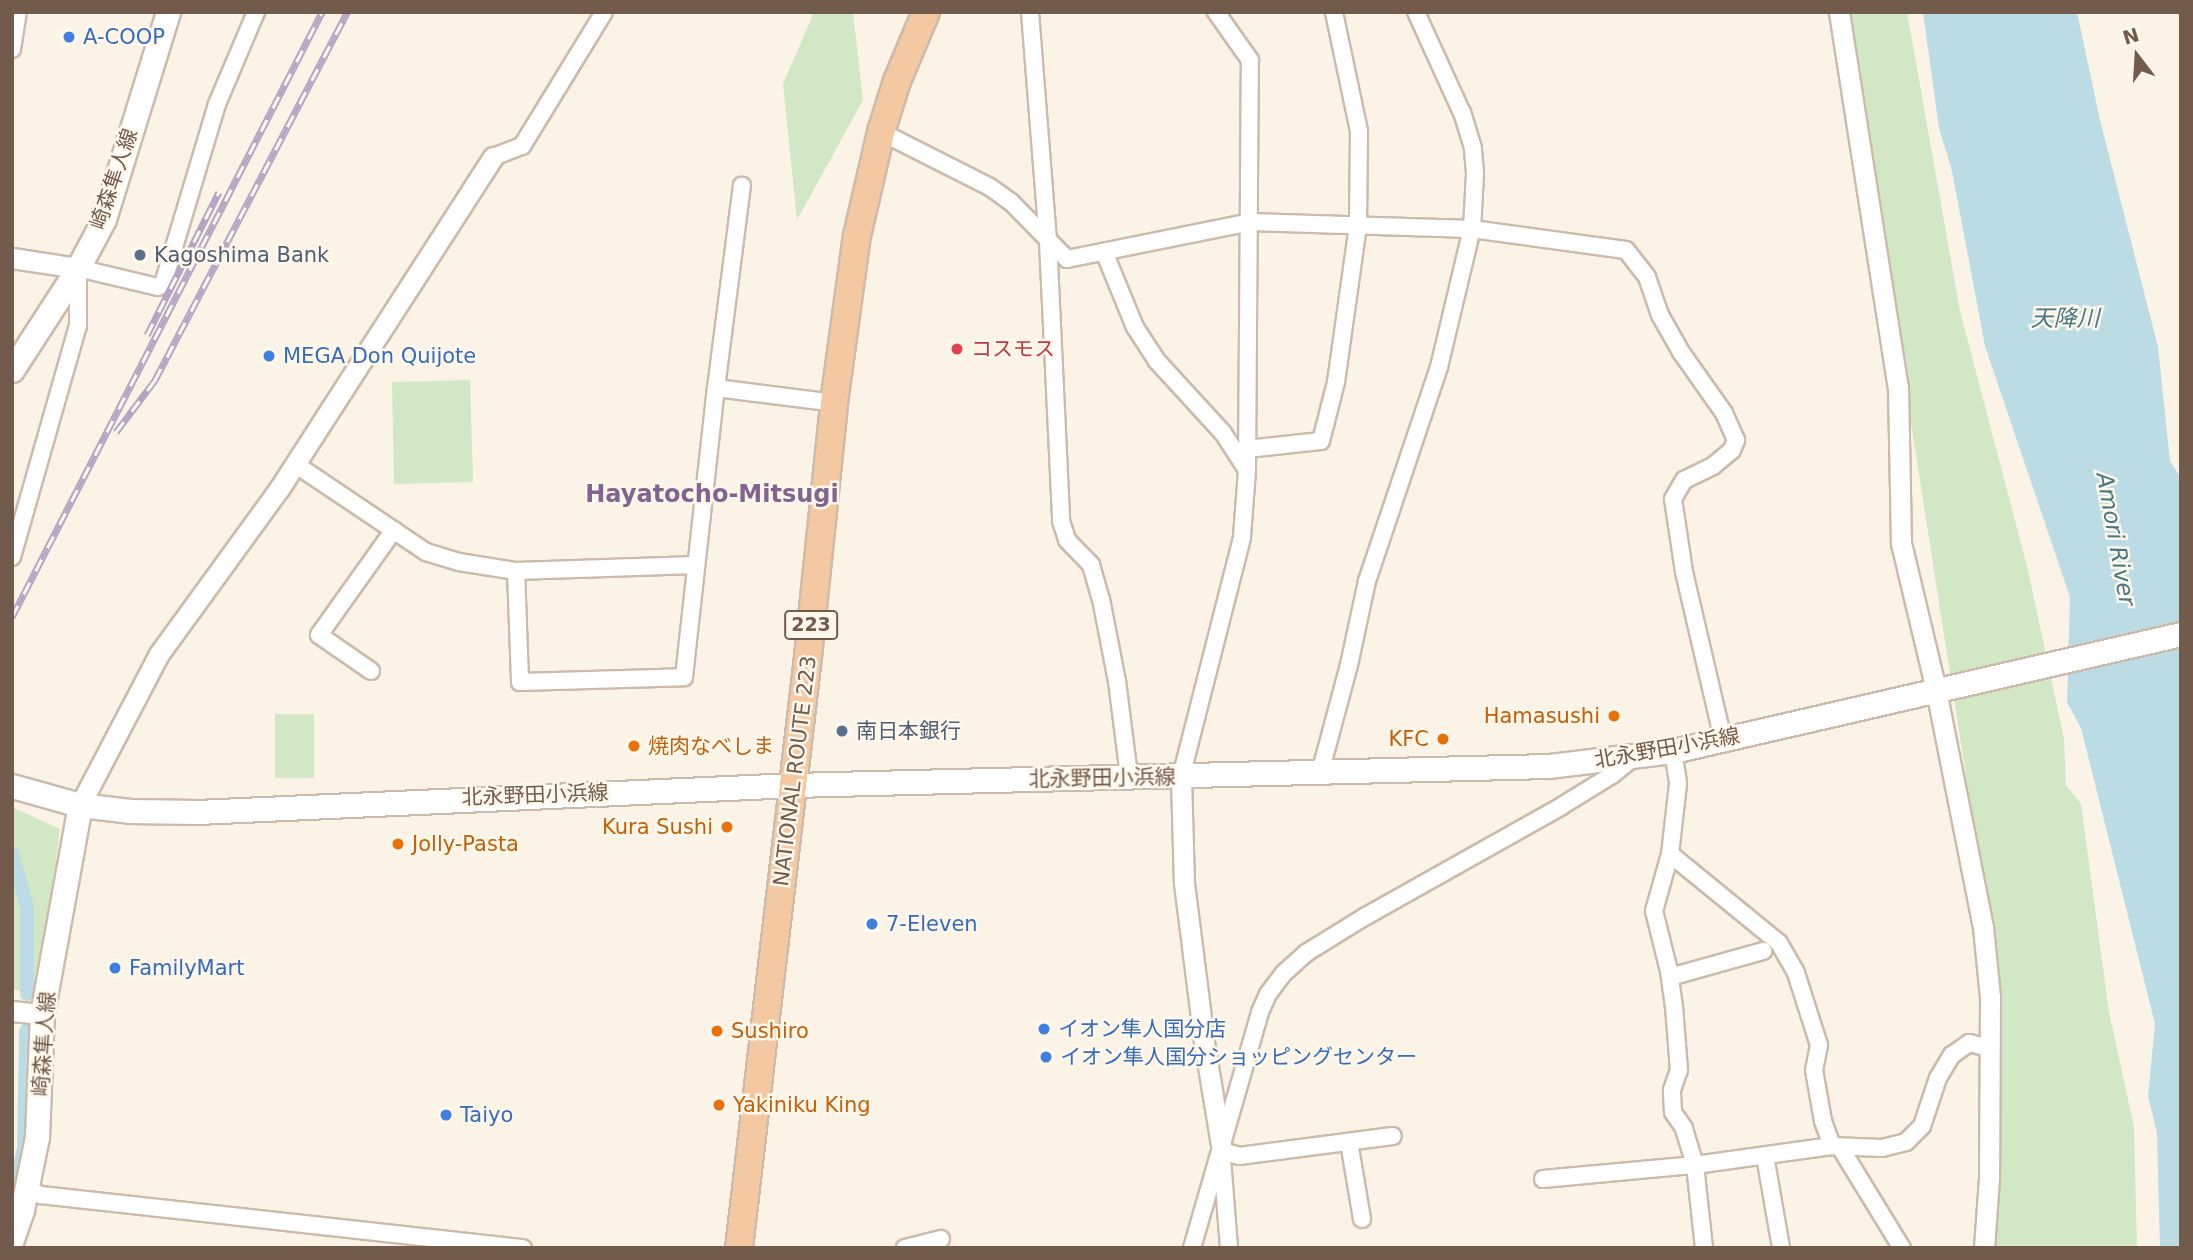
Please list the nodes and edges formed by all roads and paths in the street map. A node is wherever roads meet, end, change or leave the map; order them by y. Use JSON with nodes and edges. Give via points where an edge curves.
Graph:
{"nodes":[{"id":1,"x":18,"y":12,"type":"edge"},
{"id":2,"x":168,"y":12,"type":"edge"},
{"id":3,"x":256,"y":12,"type":"edge"},
{"id":4,"x":604,"y":12,"type":"edge"},
{"id":5,"x":926,"y":12,"type":"edge"},
{"id":6,"x":1030,"y":12,"type":"edge"},
{"id":7,"x":1334,"y":12,"type":"edge"},
{"id":8,"x":1416,"y":12,"type":"edge"},
{"id":9,"x":1839,"y":12,"type":"edge"},
{"id":10,"x":1217,"y":13,"type":"edge"},
{"id":11,"x":12,"y":48,"type":"edge"},
{"id":12,"x":881,"y":132,"type":"junction"},
{"id":13,"x":493,"y":157,"type":"joint"},
{"id":14,"x":742,"y":186,"type":"dead end"},
{"id":15,"x":1250,"y":222,"type":"junction"},
{"id":16,"x":1358,"y":225,"type":"junction"},
{"id":17,"x":1472,"y":229,"type":"junction"},
{"id":18,"x":1048,"y":242,"type":"junction"},
{"id":19,"x":1105,"y":254,"type":"junction"},
{"id":20,"x":12,"y":258,"type":"edge"},
{"id":21,"x":78,"y":268,"type":"junction"},
{"id":22,"x":12,"y":370,"type":"edge"},
{"id":23,"x":716,"y":388,"type":"junction"},
{"id":24,"x":834,"y":403,"type":"junction"},
{"id":25,"x":1247,"y":449,"type":"junction"},
{"id":26,"x":295,"y":464,"type":"junction"},
{"id":27,"x":1247,"y":470,"type":"junction"},
{"id":28,"x":394,"y":530,"type":"junction"},
{"id":29,"x":15,"y":538,"type":"edge"},
{"id":30,"x":12,"y":557,"type":"edge"},
{"id":31,"x":696,"y":565,"type":"junction"},
{"id":32,"x":516,"y":571,"type":"junction"},
{"id":33,"x":2181,"y":634,"type":"edge"},
{"id":34,"x":372,"y":671,"type":"dead end"},
{"id":35,"x":1936,"y":690,"type":"junction"},
{"id":36,"x":1723,"y":739,"type":"junction"},
{"id":37,"x":1673,"y":751,"type":"junction"},
{"id":38,"x":1633,"y":758,"type":"junction"},
{"id":39,"x":1320,"y":773,"type":"junction"},
{"id":40,"x":1129,"y":776,"type":"junction"},
{"id":41,"x":1181,"y":777,"type":"junction"},
{"id":42,"x":793,"y":785,"type":"junction"},
{"id":43,"x":12,"y":786,"type":"edge"},
{"id":44,"x":80,"y":805,"type":"junction"},
{"id":45,"x":1670,"y":854,"type":"junction"},
{"id":46,"x":1763,"y":951,"type":"dead end"},
{"id":47,"x":1670,"y":977,"type":"junction"},
{"id":48,"x":12,"y":1012,"type":"edge"},
{"id":49,"x":43,"y":1014,"type":"junction"},
{"id":50,"x":1989,"y":1048,"type":"junction"},
{"id":51,"x":1393,"y":1136,"type":"dead end"},
{"id":52,"x":1349,"y":1142,"type":"junction"},
{"id":53,"x":1836,"y":1146,"type":"junction"},
{"id":54,"x":1222,"y":1151,"type":"junction"},
{"id":55,"x":1765,"y":1156,"type":"junction"},
{"id":56,"x":1695,"y":1165,"type":"junction"},
{"id":57,"x":1543,"y":1179,"type":"dead end"},
{"id":58,"x":27,"y":1188,"type":"junction"},
{"id":59,"x":1362,"y":1219,"type":"dead end"},
{"id":60,"x":12,"y":1239,"type":"edge"},
{"id":61,"x":941,"y":1239,"type":"dead end"},
{"id":62,"x":523,"y":1248,"type":"edge"},
{"id":63,"x":739,"y":1248,"type":"edge"},
{"id":64,"x":905,"y":1248,"type":"edge"},
{"id":65,"x":1192,"y":1248,"type":"edge"},
{"id":66,"x":1229,"y":1248,"type":"edge"},
{"id":67,"x":1704,"y":1248,"type":"edge"},
{"id":68,"x":1782,"y":1248,"type":"edge"},
{"id":69,"x":1902,"y":1248,"type":"edge"},
{"id":70,"x":1984,"y":1248,"type":"edge"}],
"edges":[{"from":1,"to":11,"type":"street"},
{"from":2,"to":21,"type":"main road","name":"崎森隼人線","via":[[104,219]]},
{"from":3,"to":21,"type":"street","via":[[217,104],[163,284],[158,287]]},
{"from":4,"to":13,"type":"street","via":[[522,146]]},
{"from":5,"to":12,"type":"highway","name":"NATIONAL ROUTE 223","number":"223"},
{"from":6,"to":18,"type":"street"},
{"from":7,"to":16,"type":"street","via":[[1359,131]]},
{"from":8,"to":17,"type":"street","via":[[1473,148]]},
{"from":9,"to":35,"type":"street","via":[[1898,387],[1901,543]]},
{"from":10,"to":15,"type":"street","via":[[1250,60]]},
{"from":12,"to":18,"type":"street","via":[[990,187],[1011,202]]},
{"from":12,"to":24,"type":"highway","name":"NATIONAL ROUTE 223","number":"223","via":[[857,236]]},
{"from":13,"to":26,"type":"street"},
{"from":14,"to":23,"type":"street"},
{"from":15,"to":16,"type":"street"},
{"from":15,"to":19,"type":"street"},
{"from":15,"to":25,"type":"street"},
{"from":16,"to":17,"type":"street"},
{"from":16,"to":25,"type":"street","via":[[1336,382],[1321,442]]},
{"from":17,"to":36,"type":"street","via":[[1626,250],[1647,277],[1681,352],[1730,424],[1736,440],[1732,450],[1684,480],[1673,499],[1684,572]]},
{"from":17,"to":39,"type":"street","via":[[1439,367],[1367,581]]},
{"from":18,"to":19,"type":"street","via":[[1067,259]]},
{"from":18,"to":40,"type":"street","via":[[1061,521],[1067,540],[1091,565],[1101,599]]},
{"from":19,"to":27,"type":"street","via":[[1135,327],[1157,361],[1223,433]]},
{"from":20,"to":21,"type":"street"},
{"from":21,"to":22,"type":"main road","name":"崎森隼人線"},
{"from":21,"to":29,"type":"street","via":[[78,326]]},
{"from":23,"to":24,"type":"street"},
{"from":23,"to":31,"type":"street"},
{"from":24,"to":42,"type":"highway","name":"NATIONAL ROUTE 223","number":"223"},
{"from":25,"to":27,"type":"street"},
{"from":26,"to":28,"type":"street"},
{"from":26,"to":44,"type":"street","via":[[159,654]]},
{"from":27,"to":41,"type":"street","via":[[1242,537]]},
{"from":28,"to":32,"type":"street","via":[[426,552]]},
{"from":28,"to":34,"type":"street","via":[[319,635]]},
{"from":29,"to":30,"type":"street"},
{"from":31,"to":32,"type":"street"},
{"from":31,"to":32,"type":"street","via":[[684,677],[520,682]]},
{"from":33,"to":35,"type":"main road","name":"北永野田小浜線"},
{"from":35,"to":36,"type":"main road","name":"北永野田小浜線"},
{"from":35,"to":50,"type":"street","via":[[1983,927],[1990,997]]},
{"from":36,"to":37,"type":"main road","name":"北永野田小浜線"},
{"from":37,"to":38,"type":"main road","name":"北永野田小浜線"},
{"from":37,"to":45,"type":"street","via":[[1678,784]]},
{"from":38,"to":39,"type":"main road","name":"北永野田小浜線","via":[[1549,766]]},
{"from":38,"to":54,"type":"street","via":[[1612,775],[1366,916],[1306,953],[1284,973],[1260,1012]]},
{"from":39,"to":41,"type":"main road","name":"北永野田小浜線"},
{"from":40,"to":41,"type":"main road","name":"北永野田小浜線"},
{"from":40,"to":42,"type":"main road","name":"北永野田小浜線"},
{"from":41,"to":54,"type":"street","via":[[1184,883]]},
{"from":42,"to":44,"type":"main road","name":"北永野田小浜線","via":[[197,812]]},
{"from":42,"to":63,"type":"highway","name":"NATIONAL ROUTE 223","number":"223"},
{"from":43,"to":44,"type":"main road","name":"北永野田小浜線"},
{"from":44,"to":49,"type":"main road","name":"崎森隼人線"},
{"from":45,"to":47,"type":"street","via":[[1654,911]]},
{"from":45,"to":53,"type":"street","via":[[1779,943],[1796,973],[1819,1045],[1815,1070],[1823,1121]]},
{"from":46,"to":47,"type":"street"},
{"from":47,"to":56,"type":"street","via":[[1679,1070],[1672,1090],[1672,1112],[1684,1128]]},
{"from":48,"to":49,"type":"street"},
{"from":49,"to":58,"type":"main road","name":"崎森隼人線","via":[[37,1136]]},
{"from":50,"to":53,"type":"street","via":[[1969,1043],[1952,1055],[1938,1078],[1922,1126],[1906,1142],[1882,1148]]},
{"from":50,"to":70,"type":"street"},
{"from":51,"to":52,"type":"street"},
{"from":52,"to":54,"type":"street","via":[[1239,1156]]},
{"from":52,"to":59,"type":"street"},
{"from":53,"to":55,"type":"street"},
{"from":53,"to":69,"type":"street"},
{"from":54,"to":65,"type":"street"},
{"from":54,"to":66,"type":"street"},
{"from":55,"to":56,"type":"street"},
{"from":55,"to":68,"type":"street"},
{"from":56,"to":57,"type":"street"},
{"from":56,"to":67,"type":"street"},
{"from":58,"to":60,"type":"main road","name":"崎森隼人線"},
{"from":58,"to":62,"type":"street","via":[[41,1195]]},
{"from":61,"to":64,"type":"street"}]}
